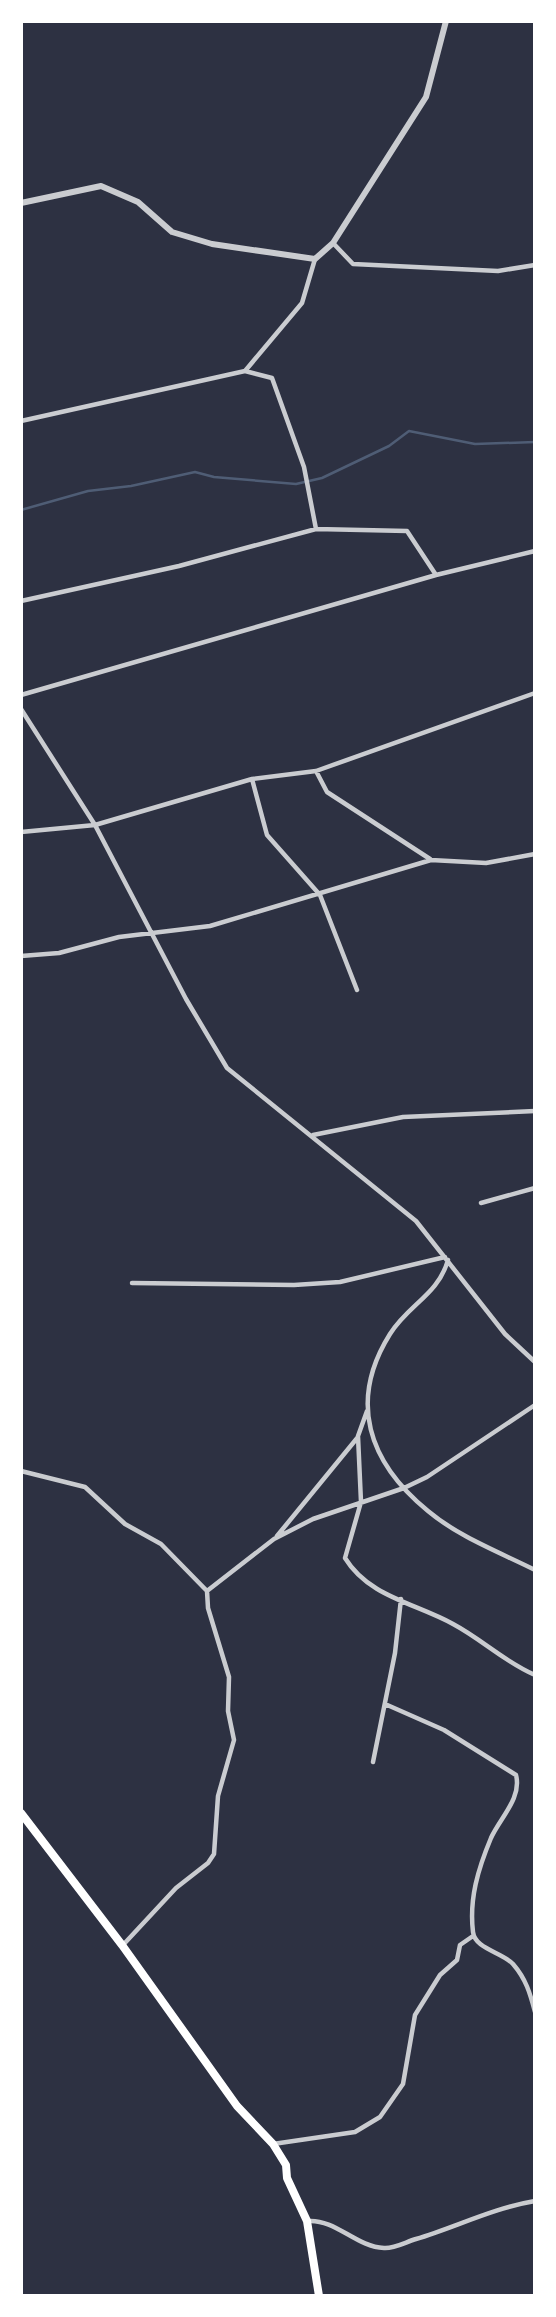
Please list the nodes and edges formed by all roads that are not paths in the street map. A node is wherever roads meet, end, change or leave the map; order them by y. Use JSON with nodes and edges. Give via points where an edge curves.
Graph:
{"nodes":[{"id":1,"x":446,"y":21,"type":"edge"},
{"id":2,"x":21,"y":203,"type":"edge"},
{"id":3,"x":333,"y":243,"type":"junction"},
{"id":4,"x":315,"y":259,"type":"junction"},
{"id":5,"x":535,"y":265,"type":"edge"},
{"id":6,"x":245,"y":371,"type":"junction"},
{"id":7,"x":21,"y":421,"type":"edge"},
{"id":8,"x":316,"y":529,"type":"junction"},
{"id":9,"x":535,"y":551,"type":"edge"},
{"id":10,"x":436,"y":575,"type":"junction"},
{"id":11,"x":21,"y":601,"type":"edge"},
{"id":12,"x":535,"y":693,"type":"edge"},
{"id":13,"x":21,"y":695,"type":"edge"},
{"id":14,"x":21,"y":709,"type":"edge"},
{"id":15,"x":316,"y":771,"type":"junction"},
{"id":16,"x":252,"y":779,"type":"junction"},
{"id":17,"x":96,"y":825,"type":"junction"},
{"id":18,"x":21,"y":832,"type":"edge"},
{"id":19,"x":535,"y":854,"type":"edge"},
{"id":20,"x":431,"y":860,"type":"junction"},
{"id":21,"x":320,"y":895,"type":"junction"},
{"id":22,"x":153,"y":934,"type":"junction"},
{"id":23,"x":21,"y":956,"type":"edge"},
{"id":24,"x":357,"y":990,"type":"dead end"},
{"id":25,"x":535,"y":1111,"type":"edge"},
{"id":26,"x":312,"y":1135,"type":"junction"},
{"id":27,"x":535,"y":1188,"type":"edge"},
{"id":28,"x":481,"y":1203,"type":"dead end"},
{"id":29,"x":447,"y":1258,"type":"junction"},
{"id":30,"x":132,"y":1283,"type":"dead end"},
{"id":31,"x":535,"y":1362,"type":"edge"},
{"id":32,"x":535,"y":1405,"type":"edge"},
{"id":33,"x":367,"y":1410,"type":"junction"},
{"id":34,"x":358,"y":1436,"type":"junction"},
{"id":35,"x":21,"y":1471,"type":"edge"},
{"id":36,"x":404,"y":1488,"type":"junction"},
{"id":37,"x":361,"y":1502,"type":"junction"},
{"id":38,"x":274,"y":1539,"type":"junction"},
{"id":39,"x":535,"y":1570,"type":"edge"},
{"id":40,"x":207,"y":1591,"type":"junction"},
{"id":41,"x":401,"y":1599,"type":"junction"},
{"id":42,"x":535,"y":1675,"type":"edge"},
{"id":43,"x":385,"y":1704,"type":"junction"},
{"id":44,"x":373,"y":1762,"type":"dead end"},
{"id":45,"x":21,"y":1813,"type":"edge"},
{"id":46,"x":473,"y":1936,"type":"junction"},
{"id":47,"x":122,"y":1945,"type":"junction"},
{"id":48,"x":535,"y":2012,"type":"edge"},
{"id":49,"x":273,"y":2144,"type":"junction"},
{"id":50,"x":535,"y":2201,"type":"edge"},
{"id":51,"x":307,"y":2221,"type":"junction"},
{"id":52,"x":319,"y":2296,"type":"edge"}],
"edges":[{"from":1,"to":3,"type":"street","via":[[426,97]]},
{"from":2,"to":4,"type":"street","via":[[101,186],[138,202],[172,232],[212,244]]},
{"from":3,"to":4,"type":"street"},
{"from":3,"to":5,"type":"street","via":[[353,264],[498,271]]},
{"from":4,"to":6,"type":"street","via":[[302,303]]},
{"from":6,"to":7,"type":"street"},
{"from":6,"to":8,"type":"street","via":[[272,378],[307,479]]},
{"from":8,"to":10,"type":"street","via":[[407,531]]},
{"from":8,"to":11,"type":"street"},
{"from":9,"to":10,"type":"street"},
{"from":10,"to":13,"type":"street"},
{"from":12,"to":15,"type":"street"},
{"from":14,"to":17,"type":"street"},
{"from":15,"to":16,"type":"street"},
{"from":15,"to":20,"type":"street","via":[[327,792]]},
{"from":16,"to":17,"type":"street"},
{"from":16,"to":21,"type":"street","via":[[268,835]]},
{"from":17,"to":18,"type":"street"},
{"from":17,"to":22,"type":"street"},
{"from":19,"to":20,"type":"street","via":[[486,863]]},
{"from":20,"to":21,"type":"street"},
{"from":21,"to":22,"type":"street","via":[[210,926]]},
{"from":21,"to":24,"type":"street"},
{"from":22,"to":23,"type":"street"},
{"from":22,"to":26,"type":"street","via":[[227,1068]]},
{"from":25,"to":26,"type":"street","via":[[403,1117]]},
{"from":26,"to":29,"type":"street","via":[[416,1221]]},
{"from":27,"to":28,"type":"street"},
{"from":29,"to":30,"type":"street","via":[[340,1282]]},
{"from":29,"to":31,"type":"street","via":[[505,1334]]},
{"from":29,"to":33,"type":"street","via":[[443,1278],[391,1331],[371,1369]]},
{"from":32,"to":36,"type":"street"},
{"from":33,"to":34,"type":"street"},
{"from":33,"to":36,"type":"street","via":[[377,1453]]},
{"from":34,"to":37,"type":"street"},
{"from":34,"to":38,"type":"street"},
{"from":35,"to":40,"type":"street","via":[[85,1487],[125,1524],[161,1544]]},
{"from":36,"to":37,"type":"street"},
{"from":36,"to":39,"type":"street","via":[[453,1528]]},
{"from":37,"to":38,"type":"street"},
{"from":37,"to":41,"type":"street","via":[[345,1558],[375,1590]]},
{"from":38,"to":40,"type":"street"},
{"from":40,"to":47,"type":"street","via":[[229,1677],[234,1740],[218,1796],[214,1854]]},
{"from":41,"to":42,"type":"street","via":[[455,1624],[508,1663]]},
{"from":41,"to":43,"type":"street"},
{"from":43,"to":44,"type":"street"},
{"from":43,"to":46,"type":"street","via":[[444,1730],[516,1775],[515,1797],[491,1839],[471,1898]]},
{"from":45,"to":47,"type":"highway"},
{"from":46,"to":48,"type":"street","via":[[478,1944],[513,1964],[528,1985]]},
{"from":46,"to":49,"type":"street","via":[[460,1945],[457,1960],[439,1975],[415,2015],[403,2084],[380,2117],[355,2132]]},
{"from":47,"to":49,"type":"highway","via":[[237,2106]]},
{"from":49,"to":51,"type":"highway"},
{"from":50,"to":51,"type":"street","via":[[385,2249],[330,2224]]},
{"from":51,"to":52,"type":"highway"}]}
